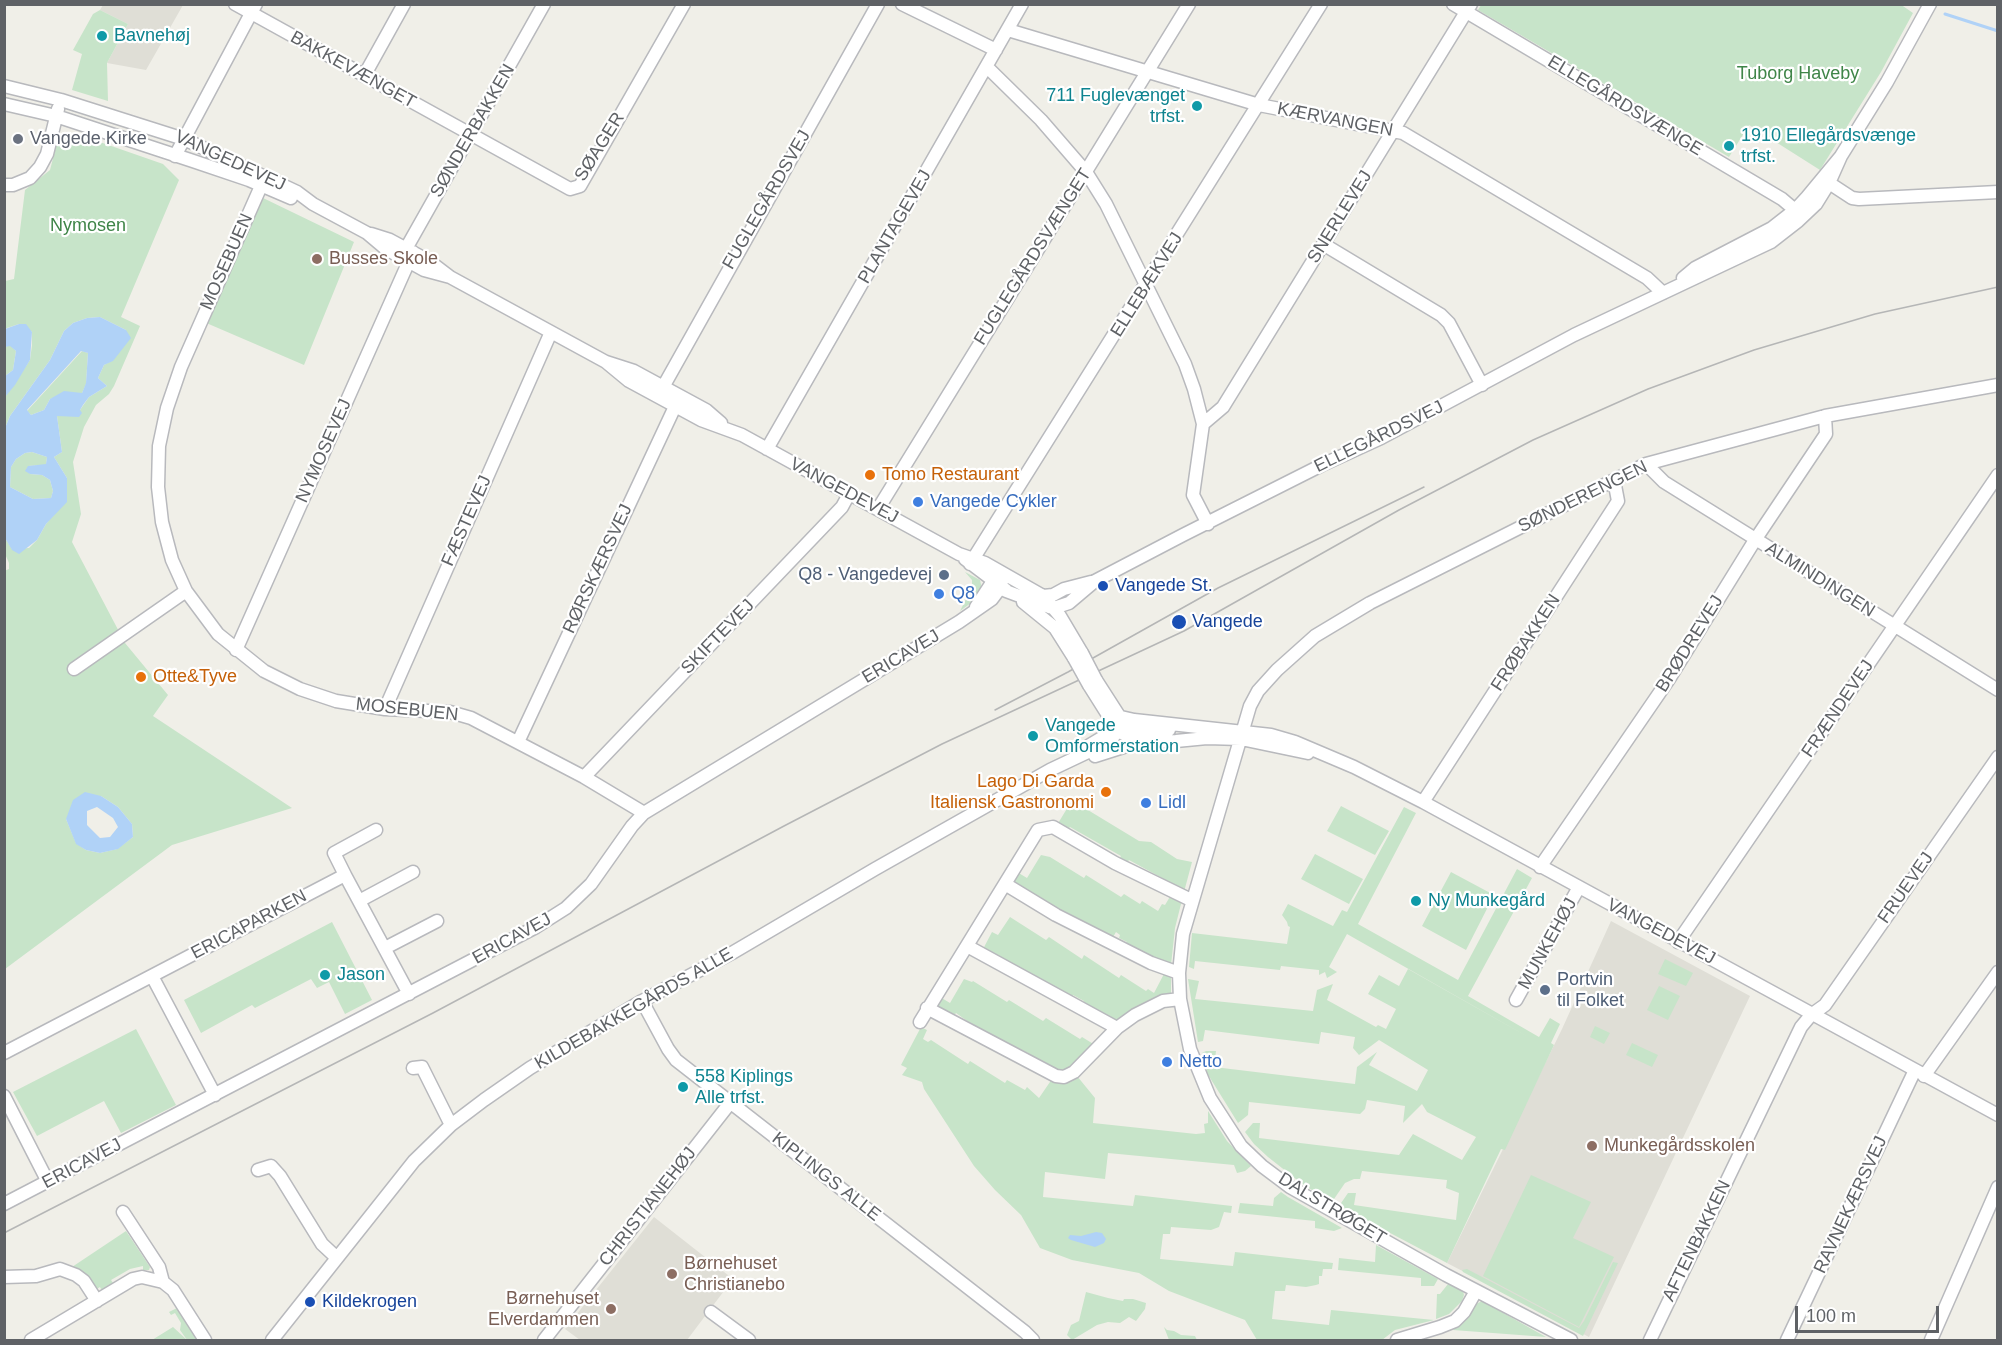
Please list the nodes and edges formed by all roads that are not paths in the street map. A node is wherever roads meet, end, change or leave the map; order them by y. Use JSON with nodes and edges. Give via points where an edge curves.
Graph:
{"nodes":[{"id":1,"x":235,"y":4,"type":"edge"},
{"id":2,"x":404,"y":4,"type":"edge"},
{"id":3,"x":544,"y":4,"type":"edge"},
{"id":4,"x":684,"y":4,"type":"edge"},
{"id":5,"x":878,"y":4,"type":"edge"},
{"id":6,"x":902,"y":4,"type":"edge"},
{"id":7,"x":1022,"y":4,"type":"edge"},
{"id":8,"x":1189,"y":4,"type":"edge"},
{"id":9,"x":1321,"y":4,"type":"edge"},
{"id":10,"x":1453,"y":4,"type":"edge"},
{"id":11,"x":1930,"y":4,"type":"edge"},
{"id":12,"x":1469,"y":8,"type":"edge"},
{"id":13,"x":254,"y":9,"type":"edge"},
{"id":14,"x":1008,"y":30,"type":"junction"},
{"id":15,"x":996,"y":50,"type":"junction"},
{"id":16,"x":987,"y":67,"type":"junction"},
{"id":17,"x":1147,"y":72,"type":"junction"},
{"id":18,"x":364,"y":76,"type":"junction"},
{"id":19,"x":4,"y":86,"type":"edge"},
{"id":20,"x":61,"y":100,"type":"junction"},
{"id":21,"x":4,"y":104,"type":"edge"},
{"id":22,"x":1259,"y":105,"type":"junction"},
{"id":23,"x":56,"y":116,"type":"junction"},
{"id":24,"x":1394,"y":130,"type":"junction"},
{"id":25,"x":471,"y":135,"type":"junction"},
{"id":26,"x":184,"y":139,"type":"junction"},
{"id":27,"x":175,"y":156,"type":"junction"},
{"id":28,"x":1086,"y":172,"type":"junction"},
{"id":29,"x":1826,"y":180,"type":"junction"},
{"id":30,"x":263,"y":181,"type":"junction"},
{"id":31,"x":4,"y":185,"type":"edge"},
{"id":32,"x":1998,"y":192,"type":"edge"},
{"id":33,"x":1795,"y":210,"type":"junction"},
{"id":34,"x":1323,"y":244,"type":"junction"},
{"id":35,"x":407,"y":255,"type":"junction"},
{"id":36,"x":1146,"y":286,"type":"junction"},
{"id":37,"x":1663,"y":293,"type":"junction"},
{"id":38,"x":550,"y":332,"type":"junction"},
{"id":39,"x":1482,"y":385,"type":"junction"},
{"id":40,"x":1998,"y":385,"type":"edge"},
{"id":41,"x":660,"y":391,"type":"junction"},
{"id":42,"x":677,"y":401,"type":"junction"},
{"id":43,"x":1825,"y":416,"type":"junction"},
{"id":44,"x":1203,"y":424,"type":"junction"},
{"id":45,"x":767,"y":449,"type":"junction"},
{"id":46,"x":1646,"y":464,"type":"junction"},
{"id":47,"x":1998,"y":475,"type":"edge"},
{"id":48,"x":1614,"y":480,"type":"junction"},
{"id":49,"x":849,"y":494,"type":"junction"},
{"id":50,"x":878,"y":509,"type":"junction"},
{"id":51,"x":1208,"y":524,"type":"junction"},
{"id":52,"x":1755,"y":540,"type":"junction"},
{"id":53,"x":972,"y":561,"type":"junction"},
{"id":54,"x":1095,"y":581,"type":"junction"},
{"id":55,"x":1001,"y":583,"type":"junction"},
{"id":56,"x":186,"y":591,"type":"junction"},
{"id":57,"x":1043,"y":596,"type":"junction"},
{"id":58,"x":1069,"y":603,"type":"junction"},
{"id":59,"x":1054,"y":608,"type":"junction"},
{"id":60,"x":1894,"y":626,"type":"junction"},
{"id":61,"x":1054,"y":628,"type":"junction"},
{"id":62,"x":236,"y":650,"type":"junction"},
{"id":63,"x":1079,"y":654,"type":"junction"},
{"id":64,"x":74,"y":669,"type":"dead end"},
{"id":65,"x":1092,"y":684,"type":"junction"},
{"id":66,"x":1998,"y":690,"type":"edge"},
{"id":67,"x":385,"y":709,"type":"junction"},
{"id":68,"x":1121,"y":717,"type":"junction"},
{"id":69,"x":1203,"y":728,"type":"junction"},
{"id":70,"x":1242,"y":735,"type":"junction"},
{"id":71,"x":1119,"y":738,"type":"junction"},
{"id":72,"x":518,"y":742,"type":"junction"},
{"id":73,"x":1998,"y":757,"type":"edge"},
{"id":74,"x":584,"y":777,"type":"junction"},
{"id":75,"x":1423,"y":802,"type":"junction"},
{"id":76,"x":644,"y":813,"type":"junction"},
{"id":77,"x":376,"y":830,"type":"dead end"},
{"id":78,"x":1540,"y":867,"type":"junction"},
{"id":79,"x":413,"y":872,"type":"dead end"},
{"id":80,"x":345,"y":875,"type":"junction"},
{"id":81,"x":1005,"y":884,"type":"junction"},
{"id":82,"x":1579,"y":887,"type":"junction"},
{"id":83,"x":1191,"y":900,"type":"junction"},
{"id":84,"x":359,"y":901,"type":"junction"},
{"id":85,"x":437,"y":921,"type":"dead end"},
{"id":86,"x":1678,"y":942,"type":"junction"},
{"id":87,"x":967,"y":946,"type":"junction"},
{"id":88,"x":384,"y":948,"type":"junction"},
{"id":89,"x":1998,"y":972,"type":"edge"},
{"id":90,"x":1179,"y":973,"type":"junction"},
{"id":91,"x":152,"y":976,"type":"junction"},
{"id":92,"x":409,"y":994,"type":"junction"},
{"id":93,"x":1180,"y":999,"type":"junction"},
{"id":94,"x":1516,"y":1000,"type":"dead end"},
{"id":95,"x":642,"y":1001,"type":"junction"},
{"id":96,"x":927,"y":1008,"type":"junction"},
{"id":97,"x":1811,"y":1015,"type":"junction"},
{"id":98,"x":920,"y":1023,"type":"dead end"},
{"id":99,"x":1117,"y":1028,"type":"junction"},
{"id":100,"x":4,"y":1053,"type":"edge"},
{"id":101,"x":413,"y":1068,"type":"dead end"},
{"id":102,"x":1920,"y":1073,"type":"junction"},
{"id":103,"x":215,"y":1095,"type":"junction"},
{"id":104,"x":4,"y":1096,"type":"edge"},
{"id":105,"x":730,"y":1103,"type":"junction"},
{"id":106,"x":1998,"y":1115,"type":"edge"},
{"id":107,"x":451,"y":1125,"type":"junction"},
{"id":108,"x":258,"y":1170,"type":"dead end"},
{"id":109,"x":48,"y":1182,"type":"junction"},
{"id":110,"x":1998,"y":1187,"type":"edge"},
{"id":111,"x":4,"y":1204,"type":"edge"},
{"id":112,"x":123,"y":1212,"type":"dead end"},
{"id":113,"x":337,"y":1258,"type":"junction"},
{"id":114,"x":4,"y":1277,"type":"edge"},
{"id":115,"x":163,"y":1282,"type":"junction"},
{"id":116,"x":1476,"y":1291,"type":"junction"},
{"id":117,"x":97,"y":1301,"type":"junction"},
{"id":118,"x":711,"y":1312,"type":"dead end"},
{"id":119,"x":52,"y":1336,"type":"edge"},
{"id":120,"x":1030,"y":1339,"type":"edge"},
{"id":121,"x":31,"y":1341,"type":"edge"},
{"id":122,"x":205,"y":1341,"type":"edge"},
{"id":123,"x":272,"y":1341,"type":"edge"},
{"id":124,"x":544,"y":1341,"type":"edge"},
{"id":125,"x":749,"y":1341,"type":"edge"},
{"id":126,"x":1397,"y":1341,"type":"edge"},
{"id":127,"x":1571,"y":1341,"type":"edge"},
{"id":128,"x":1650,"y":1341,"type":"edge"},
{"id":129,"x":1787,"y":1341,"type":"edge"},
{"id":130,"x":1931,"y":1341,"type":"edge"}],
"edges":[{"from":1,"to":13,"type":"street","name":"BAKKEVÆNGET"},
{"from":2,"to":18,"type":"street"},
{"from":3,"to":25,"type":"street","name":"SØNDERBAKKEN"},
{"from":4,"to":25,"type":"street","name":"SØAGER","via":[[580,186],[570,189]]},
{"from":5,"to":41,"type":"street","name":"FUGLEGÅRDSVEJ"},
{"from":6,"to":15,"type":"street"},
{"from":7,"to":14,"type":"street","name":"PLANTAGEVEJ"},
{"from":8,"to":17,"type":"street","name":"FUGLEGÅRDSVÆNGET"},
{"from":9,"to":22,"type":"street","name":"ELLEBÆKVEJ"},
{"from":10,"to":12,"type":"street","name":"ELLEGÅRDSVÆNGE"},
{"from":11,"to":29,"type":"street","name":"ELLEGÅRDSVEJ"},
{"from":12,"to":24,"type":"street","name":"SNERLEVEJ"},
{"from":12,"to":33,"type":"street","name":"ELLEGÅRDSVÆNGE"},
{"from":13,"to":18,"type":"street","name":"BAKKEVÆNGET"},
{"from":13,"to":26,"type":"street"},
{"from":14,"to":15,"type":"street","name":"PLANTAGEVEJ"},
{"from":14,"to":17,"type":"street","name":"KÆRVANGEN"},
{"from":15,"to":16,"type":"street","name":"PLANTAGEVEJ"},
{"from":16,"to":28,"type":"street"},
{"from":16,"to":45,"type":"street","name":"PLANTAGEVEJ"},
{"from":17,"to":22,"type":"street","name":"KÆRVANGEN"},
{"from":17,"to":28,"type":"street","name":"FUGLEGÅRDSVÆNGET"},
{"from":18,"to":25,"type":"street","name":"BAKKEVÆNGET"},
{"from":19,"to":20,"type":"street","name":"VANGEDEVEJ"},
{"from":20,"to":23,"type":"street"},
{"from":20,"to":26,"type":"street","name":"VANGEDEVEJ"},
{"from":21,"to":23,"type":"street","name":"VANGEDEVEJ"},
{"from":22,"to":24,"type":"street","name":"KÆRVANGEN"},
{"from":22,"to":36,"type":"street","name":"ELLEBÆKVEJ"},
{"from":23,"to":27,"type":"street","name":"VANGEDEVEJ"},
{"from":23,"to":31,"type":"street","via":[[40,167],[30,178]]},
{"from":24,"to":34,"type":"street","name":"SNERLEVEJ"},
{"from":24,"to":37,"type":"street","name":"KÆRVANGEN","via":[[1647,278]]},
{"from":25,"to":35,"type":"street","name":"SØNDERBAKKEN"},
{"from":26,"to":27,"type":"street"},
{"from":26,"to":30,"type":"street","name":"VANGEDEVEJ"},
{"from":27,"to":30,"type":"street","name":"VANGEDEVEJ"},
{"from":28,"to":36,"type":"street"},
{"from":28,"to":50,"type":"street","name":"FUGLEGÅRDSVÆNGET"},
{"from":29,"to":32,"type":"street","via":[[1852,198],[1860,199]]},
{"from":29,"to":33,"type":"street","name":"ELLEGÅRDSVEJ"},
{"from":29,"to":37,"type":"street","name":"ELLEGÅRDSVEJ","via":[[1816,204],[1771,242]]},
{"from":30,"to":35,"type":"street","name":"VANGEDEVEJ","via":[[367,233],[390,240]]},
{"from":30,"to":56,"type":"street","name":"MOSEBUEN","via":[[180,367],[159,446],[162,522],[172,560]]},
{"from":33,"to":37,"type":"street","name":"ELLEGÅRDSVEJ","via":[[1772,228],[1695,268]]},
{"from":34,"to":39,"type":"street","via":[[1441,315]]},
{"from":34,"to":44,"type":"street","name":"SNERLEVEJ","via":[[1223,407]]},
{"from":35,"to":38,"type":"street","name":"VANGEDEVEJ","via":[[424,270],[450,278]]},
{"from":35,"to":62,"type":"street","name":"NYMOSEVEJ"},
{"from":36,"to":44,"type":"street","via":[[1185,364]]},
{"from":36,"to":53,"type":"street","name":"ELLEBÆKVEJ"},
{"from":37,"to":39,"type":"street","name":"ELLEGÅRDSVEJ"},
{"from":38,"to":41,"type":"street","name":"VANGEDEVEJ","via":[[606,362],[634,371]]},
{"from":38,"to":67,"type":"street","name":"FÆSTEVEJ"},
{"from":39,"to":51,"type":"street","name":"ELLEGÅRDSVEJ"},
{"from":40,"to":43,"type":"street","name":"SØNDERENGEN"},
{"from":41,"to":42,"type":"street","name":"VANGEDEVEJ"},
{"from":42,"to":45,"type":"street","name":"VANGEDEVEJ","via":[[701,420],[728,428]]},
{"from":42,"to":72,"type":"street","name":"RØRSKÆRSVEJ"},
{"from":43,"to":46,"type":"street","name":"SØNDERENGEN"},
{"from":43,"to":52,"type":"street","name":"BRØDREVEJ","via":[[1826,434]]},
{"from":44,"to":51,"type":"street","via":[[1193,495]]},
{"from":45,"to":49,"type":"street","name":"VANGEDEVEJ"},
{"from":46,"to":48,"type":"street","name":"SØNDERENGEN"},
{"from":46,"to":52,"type":"street","name":"ALMINDINGEN","via":[[1664,482]]},
{"from":47,"to":60,"type":"street","name":"FRÆNDEVEJ"},
{"from":48,"to":70,"type":"street","name":"SØNDERENGEN","via":[[1370,603],[1315,636],[1258,691]]},
{"from":48,"to":75,"type":"street","name":"FRØBAKKEN","via":[[1618,501]]},
{"from":49,"to":50,"type":"street","name":"VANGEDEVEJ"},
{"from":49,"to":74,"type":"street","name":"SKIFTEVEJ","via":[[842,507]]},
{"from":50,"to":53,"type":"street","name":"VANGEDEVEJ"},
{"from":51,"to":54,"type":"street","name":"ELLEGÅRDSVEJ"},
{"from":52,"to":60,"type":"street","name":"ALMINDINGEN"},
{"from":52,"to":78,"type":"street","name":"BRØDREVEJ","via":[[1670,679]]},
{"from":53,"to":55,"type":"street","name":"VANGEDEVEJ"},
{"from":54,"to":57,"type":"street","name":"ELLEGÅRDSVEJ"},
{"from":54,"to":58,"type":"street","name":"ELLEGÅRDSVEJ"},
{"from":54,"to":59,"type":"street","via":[[1062,598]]},
{"from":55,"to":57,"type":"street","name":"VANGEDEVEJ"},
{"from":55,"to":59,"type":"street"},
{"from":55,"to":61,"type":"street","name":"VANGEDEVEJ"},
{"from":55,"to":76,"type":"street","name":"ERICAVEJ","via":[[974,611],[952,626]]},
{"from":56,"to":62,"type":"street","name":"MOSEBUEN","via":[[218,634]]},
{"from":56,"to":64,"type":"street"},
{"from":57,"to":59,"type":"street","name":"VANGEDEVEJ"},
{"from":58,"to":59,"type":"street"},
{"from":58,"to":63,"type":"street","via":[[1067,612]]},
{"from":59,"to":61,"type":"street"},
{"from":59,"to":63,"type":"street","name":"VANGEDEVEJ"},
{"from":60,"to":66,"type":"street","name":"ALMINDINGEN"},
{"from":60,"to":86,"type":"street","name":"FRÆNDEVEJ"},
{"from":61,"to":63,"type":"street","name":"VANGEDEVEJ"},
{"from":62,"to":67,"type":"street","name":"MOSEBUEN","via":[[264,671],[300,689],[336,701]]},
{"from":63,"to":65,"type":"street","name":"VANGEDEVEJ","bridge":true},
{"from":65,"to":68,"type":"street","name":"VANGEDEVEJ"},
{"from":65,"to":71,"type":"street","name":"VANGEDEVEJ"},
{"from":67,"to":72,"type":"street","name":"MOSEBUEN","via":[[450,712]]},
{"from":68,"to":69,"type":"street","name":"VANGEDEVEJ"},
{"from":68,"to":71,"type":"street","name":"VANGEDEVEJ","via":[[1124,722]]},
{"from":69,"to":70,"type":"street","name":"VANGEDEVEJ"},
{"from":69,"to":71,"type":"street"},
{"from":70,"to":71,"type":"street","name":"VANGEDEVEJ","via":[[1176,741]]},
{"from":70,"to":75,"type":"street","name":"VANGEDEVEJ","via":[[1283,738]]},
{"from":70,"to":83,"type":"street","name":"DALSTRØGET"},
{"from":71,"to":95,"type":"street","name":"KILDEBAKKEGÅRDS ALLE","via":[[1065,762]]},
{"from":72,"to":74,"type":"street","name":"MOSEBUEN"},
{"from":73,"to":97,"type":"street","name":"FRUEVEJ","via":[[1825,1005]]},
{"from":74,"to":76,"type":"street","name":"MOSEBUEN"},
{"from":75,"to":78,"type":"street","name":"VANGEDEVEJ"},
{"from":76,"to":92,"type":"street","name":"ERICAVEJ","via":[[591,884],[566,908]]},
{"from":77,"to":80,"type":"street","via":[[334,853]]},
{"from":78,"to":82,"type":"street","name":"VANGEDEVEJ"},
{"from":79,"to":84,"type":"street"},
{"from":80,"to":84,"type":"street"},
{"from":80,"to":91,"type":"street","name":"ERICAPARKEN"},
{"from":81,"to":83,"type":"street","via":[[1038,830],[1053,827]]},
{"from":81,"to":87,"type":"street"},
{"from":81,"to":90,"type":"street","via":[[1151,963]]},
{"from":82,"to":86,"type":"street","name":"VANGEDEVEJ"},
{"from":82,"to":94,"type":"street","name":"MUNKEHØJ"},
{"from":83,"to":90,"type":"street","name":"DALSTRØGET"},
{"from":84,"to":88,"type":"street"},
{"from":85,"to":88,"type":"street"},
{"from":86,"to":97,"type":"street","name":"VANGEDEVEJ"},
{"from":87,"to":96,"type":"street"},
{"from":87,"to":99,"type":"street"},
{"from":88,"to":92,"type":"street"},
{"from":89,"to":102,"type":"street","name":"RAVNEKÆRSVEJ"},
{"from":90,"to":93,"type":"street","name":"DALSTRØGET"},
{"from":91,"to":100,"type":"street","name":"ERICAPARKEN"},
{"from":91,"to":103,"type":"street"},
{"from":92,"to":103,"type":"street","name":"ERICAVEJ"},
{"from":93,"to":99,"type":"street","via":[[1149,1007]]},
{"from":93,"to":116,"type":"street","name":"DALSTRØGET","via":[[1190,1048],[1206,1089],[1241,1146],[1290,1187]]},
{"from":95,"to":105,"type":"street","name":"KIPLINGS ALLE","via":[[672,1055]]},
{"from":95,"to":107,"type":"street","name":"KILDEBAKKEGÅRDS ALLE","via":[[530,1068]]},
{"from":96,"to":98,"type":"street"},
{"from":96,"to":99,"type":"street","via":[[1064,1077],[1074,1072]]},
{"from":97,"to":102,"type":"street","name":"VANGEDEVEJ"},
{"from":97,"to":128,"type":"street","name":"AFTENBAKKEN","via":[[1801,1027]]},
{"from":101,"to":107,"type":"street","via":[[422,1067]]},
{"from":102,"to":106,"type":"street","name":"VANGEDEVEJ"},
{"from":102,"to":129,"type":"street","name":"RAVNEKÆRSVEJ"},
{"from":103,"to":109,"type":"street","name":"ERICAVEJ"},
{"from":104,"to":109,"type":"street"},
{"from":105,"to":120,"type":"street","name":"KIPLINGS ALLE"},
{"from":105,"to":124,"type":"street","name":"CHRISTIANEHØJ"},
{"from":107,"to":113,"type":"street","name":"KILDEBAKKEGÅRDS ALLE","via":[[414,1161]]},
{"from":108,"to":113,"type":"street","via":[[271,1166],[280,1176],[322,1244]]},
{"from":109,"to":111,"type":"street","name":"ERICAVEJ"},
{"from":110,"to":130,"type":"street"},
{"from":112,"to":115,"type":"street","via":[[159,1267]]},
{"from":113,"to":123,"type":"street","name":"KILDEBAKKEGÅRDS ALLE"},
{"from":114,"to":117,"type":"street","via":[[36,1276],[60,1269],[84,1281]]},
{"from":115,"to":117,"type":"street","via":[[133,1279]]},
{"from":115,"to":122,"type":"street","via":[[173,1290]]},
{"from":116,"to":126,"type":"street","via":[[1455,1321]]},
{"from":116,"to":127,"type":"street","name":"DALSTRØGET"},
{"from":117,"to":119,"type":"street"},
{"from":118,"to":125,"type":"street"},
{"from":119,"to":121,"type":"street"}]}
